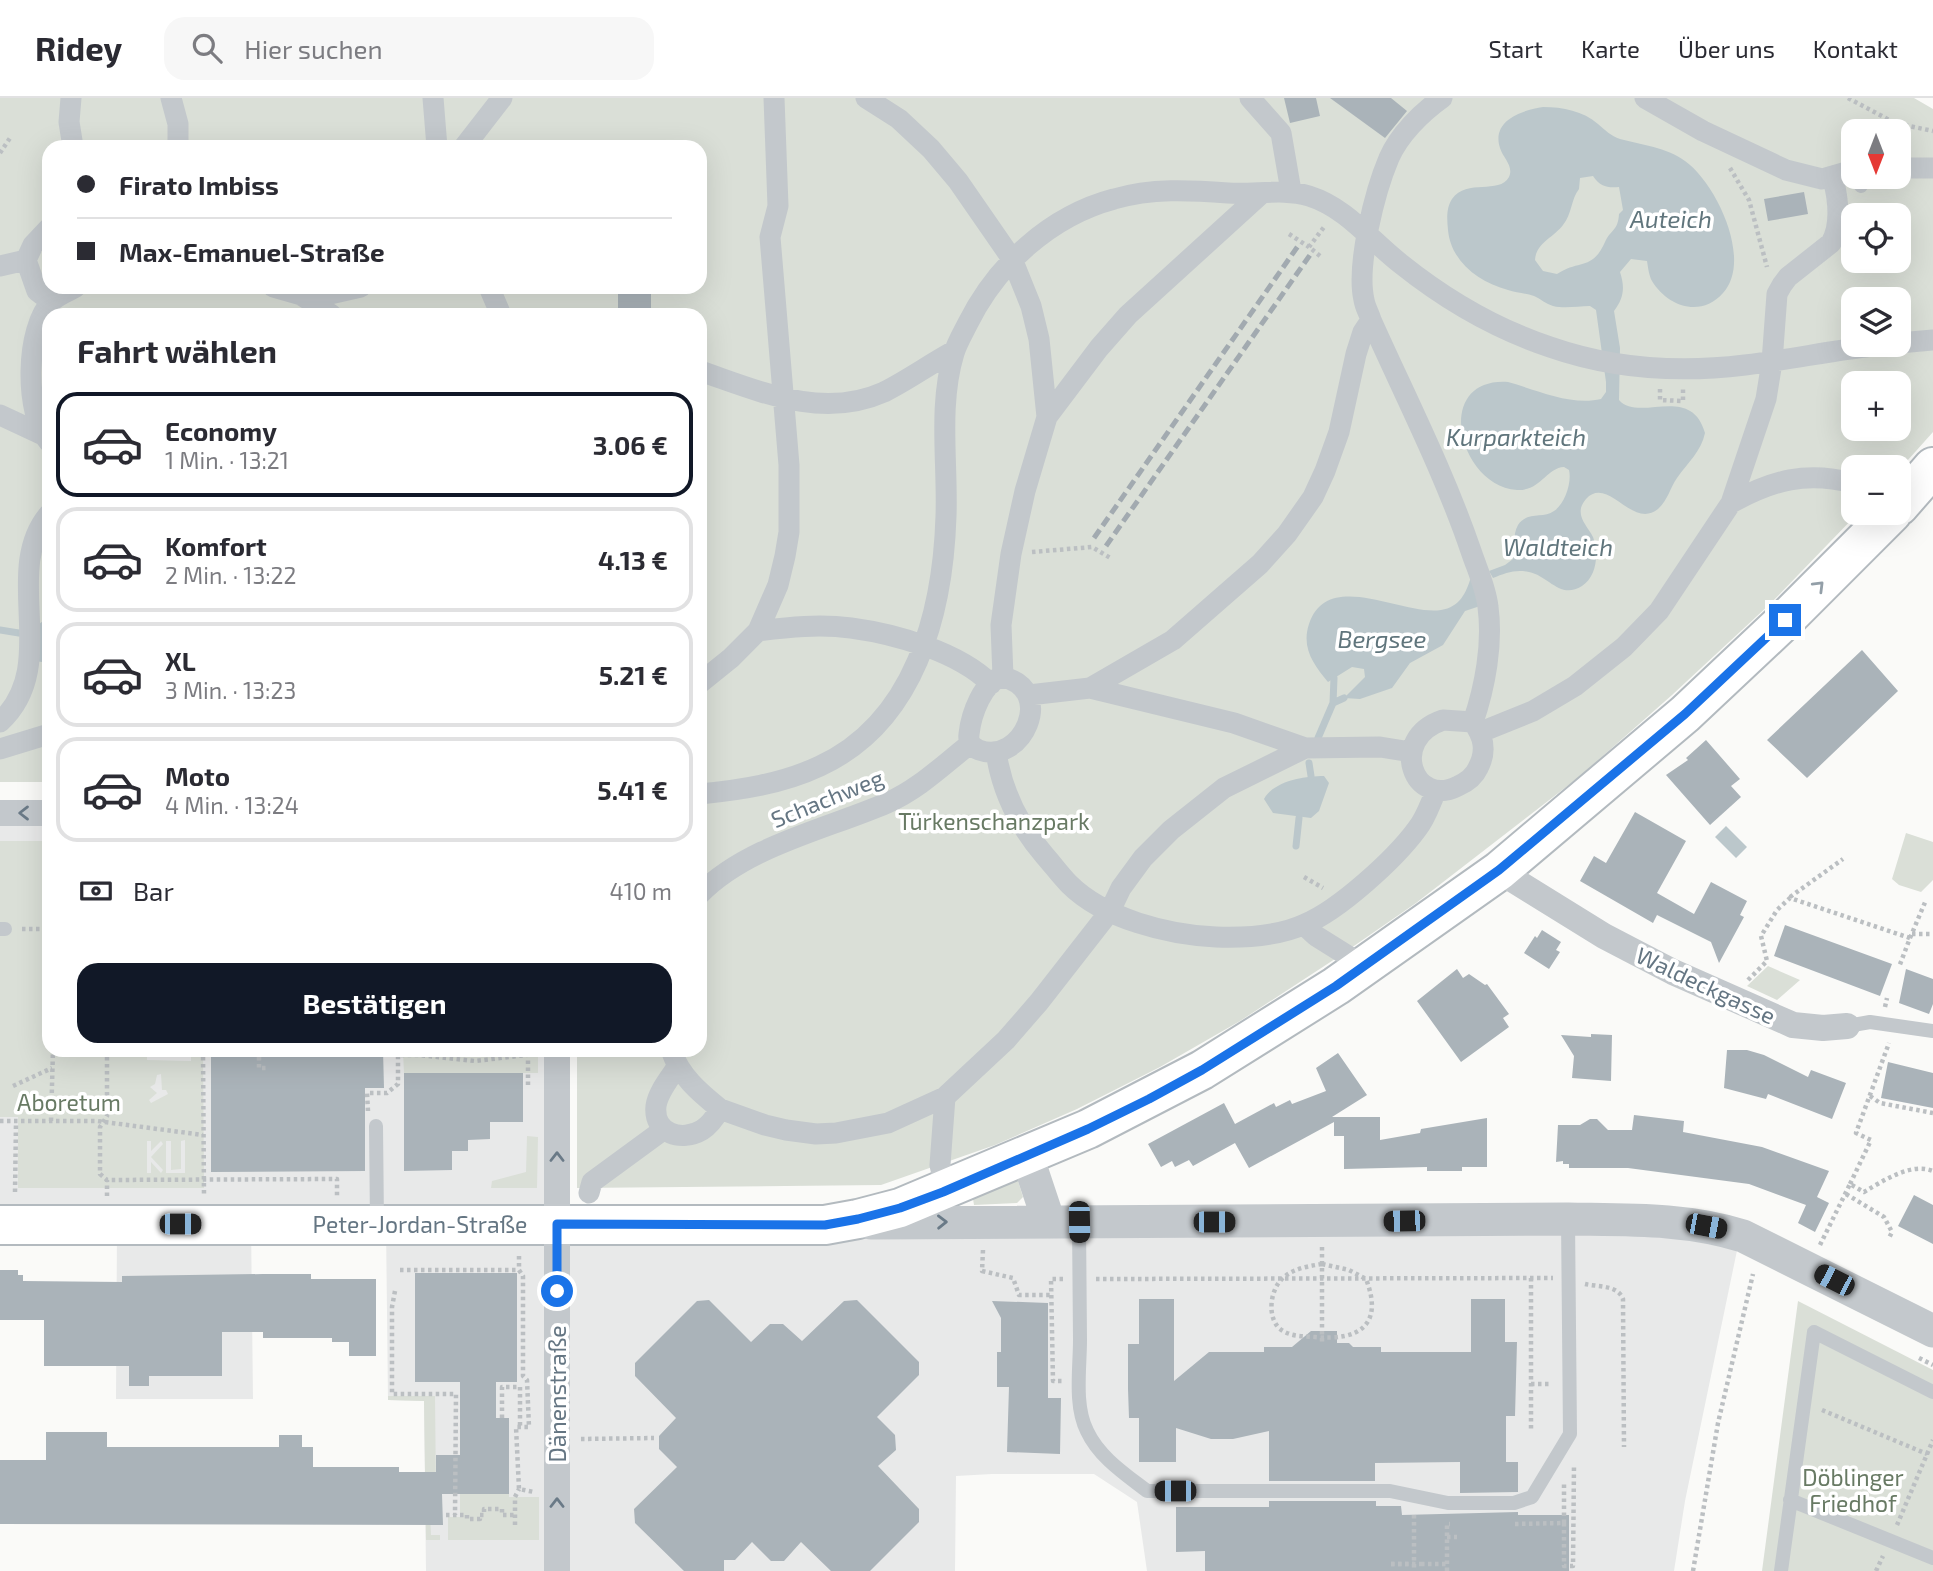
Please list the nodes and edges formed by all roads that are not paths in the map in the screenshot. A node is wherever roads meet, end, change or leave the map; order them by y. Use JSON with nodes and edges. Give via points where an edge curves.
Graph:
{"nodes":[{"id":1,"x":71,"y":98,"type":"edge"},
{"id":2,"x":171,"y":98,"type":"edge"},
{"id":3,"x":433,"y":98,"type":"edge"},
{"id":4,"x":502,"y":98,"type":"edge"},
{"id":5,"x":774,"y":98,"type":"edge"},
{"id":6,"x":866,"y":98,"type":"edge"},
{"id":7,"x":1250,"y":98,"type":"edge"},
{"id":8,"x":1442,"y":98,"type":"edge"},
{"id":9,"x":1645,"y":98,"type":"edge"},
{"id":10,"x":72,"y":140,"type":"edge"},
{"id":11,"x":177,"y":140,"type":"edge"},
{"id":12,"x":437,"y":140,"type":"edge"},
{"id":13,"x":469,"y":140,"type":"edge"},
{"id":14,"x":1911,"y":168,"type":"edge"},
{"id":15,"x":1933,"y":168,"type":"edge"},
{"id":16,"x":1841,"y":177,"type":"edge"},
{"id":17,"x":1841,"y":189,"type":"edge"},
{"id":18,"x":1291,"y":191,"type":"junction"},
{"id":19,"x":1261,"y":194,"type":"junction"},
{"id":20,"x":42,"y":235,"type":"edge"},
{"id":21,"x":1367,"y":235,"type":"junction"},
{"id":22,"x":1012,"y":259,"type":"junction"},
{"id":23,"x":26,"y":260,"type":"junction"},
{"id":24,"x":0,"y":266,"type":"edge"},
{"id":25,"x":65,"y":294,"type":"edge"},
{"id":26,"x":297,"y":294,"type":"edge"},
{"id":27,"x":330,"y":294,"type":"edge"},
{"id":28,"x":300,"y":295,"type":"junction"},
{"id":29,"x":52,"y":302,"type":"junction"},
{"id":30,"x":49,"y":308,"type":"edge"},
{"id":31,"x":321,"y":308,"type":"edge"},
{"id":32,"x":1371,"y":320,"type":"junction"},
{"id":33,"x":42,"y":324,"type":"edge"},
{"id":34,"x":1933,"y":340,"type":"edge"},
{"id":35,"x":1911,"y":342,"type":"edge"},
{"id":36,"x":954,"y":351,"type":"junction"},
{"id":37,"x":1841,"y":351,"type":"edge"},
{"id":38,"x":1772,"y":362,"type":"junction"},
{"id":39,"x":707,"y":373,"type":"edge"},
{"id":40,"x":785,"y":399,"type":"junction"},
{"id":41,"x":0,"y":415,"type":"edge"},
{"id":42,"x":1047,"y":417,"type":"junction"},
{"id":43,"x":42,"y":427,"type":"edge"},
{"id":44,"x":42,"y":437,"type":"edge"},
{"id":45,"x":1841,"y":481,"type":"edge"},
{"id":46,"x":1731,"y":503,"type":"junction"},
{"id":47,"x":42,"y":519,"type":"edge"},
{"id":48,"x":1882,"y":525,"type":"edge"},
{"id":49,"x":758,"y":631,"type":"junction"},
{"id":50,"x":925,"y":647,"type":"junction"},
{"id":51,"x":707,"y":678,"type":"edge"},
{"id":52,"x":997,"y":680,"type":"junction"},
{"id":53,"x":1090,"y":688,"type":"junction"},
{"id":54,"x":1029,"y":695,"type":"junction"},
{"id":55,"x":0,"y":722,"type":"edge"},
{"id":56,"x":1477,"y":727,"type":"junction"},
{"id":57,"x":42,"y":736,"type":"edge"},
{"id":58,"x":970,"y":744,"type":"junction"},
{"id":59,"x":1305,"y":748,"type":"junction"},
{"id":60,"x":0,"y":749,"type":"edge"},
{"id":61,"x":996,"y":752,"type":"junction"},
{"id":62,"x":1411,"y":752,"type":"junction"},
{"id":63,"x":1436,"y":791,"type":"junction"},
{"id":64,"x":707,"y":793,"type":"edge"},
{"id":65,"x":0,"y":813,"type":"edge"},
{"id":66,"x":42,"y":813,"type":"edge"},
{"id":67,"x":1499,"y":870,"type":"junction"},
{"id":68,"x":707,"y":885,"type":"edge"},
{"id":69,"x":1110,"y":911,"type":"junction"},
{"id":70,"x":1304,"y":925,"type":"junction"},
{"id":71,"x":1364,"y":966,"type":"junction"},
{"id":72,"x":1847,"y":1026,"type":"joint"},
{"id":73,"x":1933,"y":1031,"type":"edge"},
{"id":74,"x":550,"y":1057,"type":"edge"},
{"id":75,"x":674,"y":1058,"type":"edge"},
{"id":76,"x":946,"y":1097,"type":"junction"},
{"id":77,"x":720,"y":1109,"type":"junction"},
{"id":78,"x":376,"y":1126,"type":"road end"},
{"id":79,"x":663,"y":1130,"type":"junction"},
{"id":80,"x":1027,"y":1156,"type":"junction"},
{"id":81,"x":946,"y":1190,"type":"junction"},
{"id":82,"x":589,"y":1193,"type":"dead end"},
{"id":83,"x":7,"y":1208,"type":"edge"},
{"id":84,"x":1568,"y":1219,"type":"junction"},
{"id":85,"x":1064,"y":1222,"type":"junction"},
{"id":86,"x":377,"y":1224,"type":"junction"},
{"id":87,"x":557,"y":1224,"type":"junction"},
{"id":88,"x":825,"y":1225,"type":"junction"},
{"id":89,"x":1933,"y":1331,"type":"edge"},
{"id":90,"x":1933,"y":1392,"type":"edge"},
{"id":91,"x":1790,"y":1500,"type":"junction"},
{"id":92,"x":1933,"y":1558,"type":"edge"},
{"id":93,"x":557,"y":1571,"type":"edge"},
{"id":94,"x":1781,"y":1571,"type":"edge"}],
"edges":[{"from":1,"to":10,"type":"street"},
{"from":2,"to":11,"type":"street"},
{"from":3,"to":12,"type":"street"},
{"from":4,"to":13,"type":"street"},
{"from":5,"to":40,"type":"street","via":[[778,206],[770,237]]},
{"from":6,"to":22,"type":"street","via":[[899,119],[931,149]]},
{"from":7,"to":18,"type":"street","via":[[1281,133]]},
{"from":8,"to":21,"type":"street","via":[[1410,126],[1390,156]]},
{"from":9,"to":16,"type":"street","via":[[1786,170],[1814,178]]},
{"from":14,"to":15,"type":"street"},
{"from":17,"to":38,"type":"street","via":[[1831,243],[1788,277],[1777,294]]},
{"from":18,"to":19,"type":"street"},
{"from":18,"to":21,"type":"street","via":[[1337,210]]},
{"from":19,"to":22,"type":"street","via":[[1151,191],[1112,199],[1048,230]]},
{"from":19,"to":42,"type":"street","via":[[1128,315]]},
{"from":20,"to":23,"type":"street"},
{"from":21,"to":32,"type":"street","via":[[1362,281]]},
{"from":21,"to":38,"type":"street","via":[[1429,286],[1486,321],[1550,347],[1611,363],[1686,369]]},
{"from":22,"to":36,"type":"street","via":[[976,306]]},
{"from":22,"to":42,"type":"street","via":[[1039,339]]},
{"from":23,"to":24,"type":"street"},
{"from":23,"to":29,"type":"street","via":[[37,292]]},
{"from":25,"to":29,"type":"street"},
{"from":26,"to":28,"type":"street"},
{"from":27,"to":28,"type":"street"},
{"from":28,"to":31,"type":"street"},
{"from":29,"to":30,"type":"street"},
{"from":32,"to":53,"type":"street","via":[[1356,354],[1339,432],[1325,471],[1313,498],[1287,534],[1260,564],[1173,640]]},
{"from":32,"to":56,"type":"street","via":[[1461,523],[1488,603]]},
{"from":33,"to":43,"type":"street","via":[[33,343],[30,371]]},
{"from":34,"to":35,"type":"street"},
{"from":36,"to":40,"type":"street","via":[[862,400],[835,404]]},
{"from":36,"to":50,"type":"street","via":[[947,391],[944,552],[938,602]]},
{"from":37,"to":38,"type":"street"},
{"from":38,"to":46,"type":"street","via":[[1766,400]]},
{"from":39,"to":40,"type":"street"},
{"from":40,"to":49,"type":"street","via":[[789,532],[778,585]]},
{"from":41,"to":44,"type":"street"},
{"from":42,"to":52,"type":"street","via":[[1011,554]]},
{"from":45,"to":46,"type":"street","via":[[1773,482]]},
{"from":46,"to":56,"type":"street","via":[[1659,611],[1624,647],[1533,712]]},
{"from":47,"to":55,"type":"street","via":[[26,534],[12,564],[10,592],[21,659],[17,697]]},
{"from":67,"to":48,"type":"main road","one_way":true,"via":[[1685,714]]},
{"from":49,"to":50,"type":"street","via":[[850,628]]},
{"from":49,"to":51,"type":"street"},
{"from":50,"to":52,"type":"street"},
{"from":50,"to":64,"type":"street","via":[[883,717],[853,747],[779,781]]},
{"from":52,"to":54,"type":"street","via":[[1014,679]]},
{"from":52,"to":58,"type":"street","via":[[979,701]]},
{"from":53,"to":54,"type":"street"},
{"from":53,"to":59,"type":"street","via":[[1234,723]]},
{"from":54,"to":61,"type":"street","via":[[1030,715],[1022,734]]},
{"from":56,"to":62,"type":"street","via":[[1443,720],[1430,724]]},
{"from":56,"to":63,"type":"street","via":[[1484,750],[1476,773],[1453,789]]},
{"from":57,"to":60,"type":"street"},
{"from":58,"to":61,"type":"street"},
{"from":58,"to":68,"type":"street","name":"Schachweg","via":[[908,793],[797,836]]},
{"from":59,"to":62,"type":"street","via":[[1380,747]]},
{"from":59,"to":69,"type":"street","via":[[1224,788],[1194,811],[1143,858]]},
{"from":61,"to":69,"type":"street","via":[[1005,790],[1031,840],[1071,886]]},
{"from":62,"to":63,"type":"street","via":[[1419,779]]},
{"from":63,"to":70,"type":"street","via":[[1419,828],[1402,847],[1369,879]]},
{"from":66,"to":65,"type":"street","one_way":true},
{"from":67,"to":71,"type":"main road"},
{"from":67,"to":72,"type":"street","name":"Waldeckgasse","via":[[1604,936],[1673,972],[1793,1025]]},
{"from":69,"to":70,"type":"street","via":[[1195,936],[1253,936]]},
{"from":69,"to":76,"type":"street","via":[[1006,1040]]},
{"from":70,"to":71,"type":"street"},
{"from":71,"to":80,"type":"main road","via":[[1202,1070]]},
{"from":72,"to":73,"type":"lane","name":"Waldeckgasse","via":[[1870,1022]]},
{"from":87,"to":74,"type":"street","name":"Dänenstraße","one_way":true},
{"from":75,"to":77,"type":"street"},
{"from":75,"to":79,"type":"street","via":[[656,1106]]},
{"from":76,"to":77,"type":"street","via":[[887,1123],[836,1133],[786,1130]]},
{"from":76,"to":81,"type":"street","via":[[940,1165]]},
{"from":77,"to":79,"type":"street","via":[[702,1129],[687,1136]]},
{"from":78,"to":86,"type":"lane"},
{"from":79,"to":82,"type":"street","via":[[592,1182]]},
{"from":80,"to":81,"type":"main road"},
{"from":80,"to":85,"type":"street"},
{"from":81,"to":88,"type":"main road","via":[[877,1215]]},
{"from":83,"to":86,"type":"main road","name":"Peter-Jordan-Straße","via":[[204,1224]]},
{"from":84,"to":85,"type":"street","name":"Peter-Jordan-Straße"},
{"from":84,"to":85,"type":"lane","via":[[1570,1434],[1537,1492],[1521,1502],[1448,1503],[1390,1491],[1147,1491],[1116,1467],[1091,1439],[1082,1418]]},
{"from":84,"to":89,"type":"street","name":"Peter-Jordan-Straße","via":[[1676,1222],[1725,1230],[1761,1243]]},
{"from":88,"to":85,"type":"street","name":"Peter-Jordan-Straße","one_way":true},
{"from":86,"to":87,"type":"main road","name":"Peter-Jordan-Straße"},
{"from":87,"to":88,"type":"main road","name":"Peter-Jordan-Straße"},
{"from":93,"to":87,"type":"street","name":"Dänenstraße","one_way":true},
{"from":90,"to":91,"type":"lane","via":[[1814,1332]]},
{"from":91,"to":92,"type":"lane"},
{"from":91,"to":94,"type":"lane"}]}
